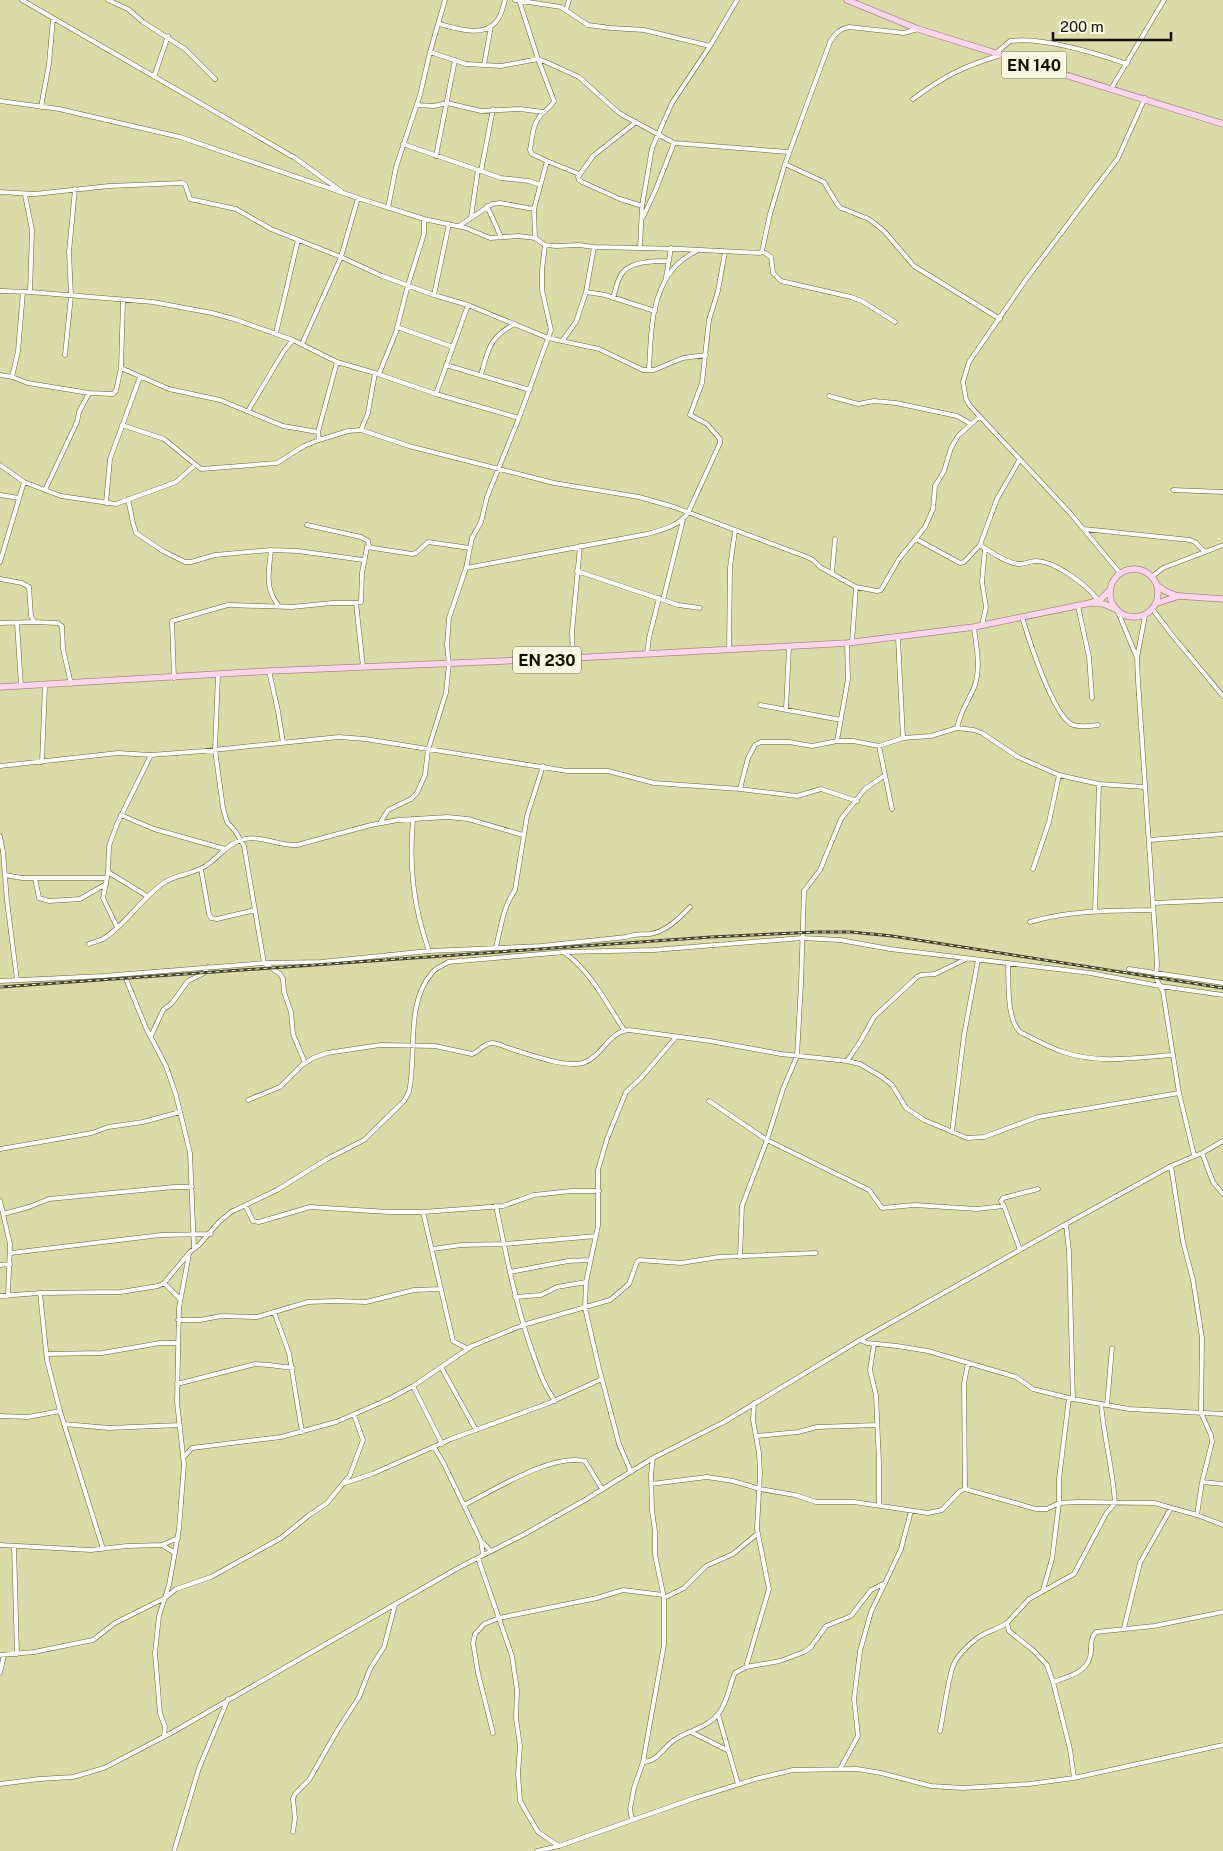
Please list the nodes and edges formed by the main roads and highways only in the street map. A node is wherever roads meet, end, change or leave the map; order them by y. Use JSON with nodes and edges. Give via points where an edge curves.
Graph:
{"nodes":[{"id":1,"x":847,"y":0,"type":"edge"},
{"id":2,"x":1223,"y":124,"type":"edge"},
{"id":3,"x":1158,"y":586,"type":"junction"},
{"id":4,"x":1110,"y":590,"type":"junction"},
{"id":5,"x":1179,"y":596,"type":"junction"},
{"id":6,"x":1223,"y":599,"type":"edge"},
{"id":7,"x":1090,"y":603,"type":"junction"},
{"id":8,"x":1157,"y":603,"type":"junction"},
{"id":9,"x":1117,"y":611,"type":"junction"},
{"id":10,"x":0,"y":687,"type":"edge"}],
"edges":[{"from":1,"to":2,"type":"main road","number":"EN 140","via":[[918,29]]},
{"from":3,"to":4,"type":"main road","via":[[1153,576],[1138,569],[1129,569],[1115,578]]},
{"from":3,"to":5,"type":"main road"},
{"from":3,"to":8,"type":"main road"},
{"from":4,"to":7,"type":"main road","number":"EN 230"},
{"from":4,"to":9,"type":"main road"},
{"from":5,"to":6,"type":"main road"},
{"from":5,"to":8,"type":"main road"},
{"from":7,"to":9,"type":"main road","number":"EN 230","via":[[1104,604]]},
{"from":7,"to":10,"type":"main road","number":"EN 230","via":[[974,627],[849,643]]},
{"from":8,"to":9,"type":"main road","via":[[1145,616],[1135,618]]}]}
